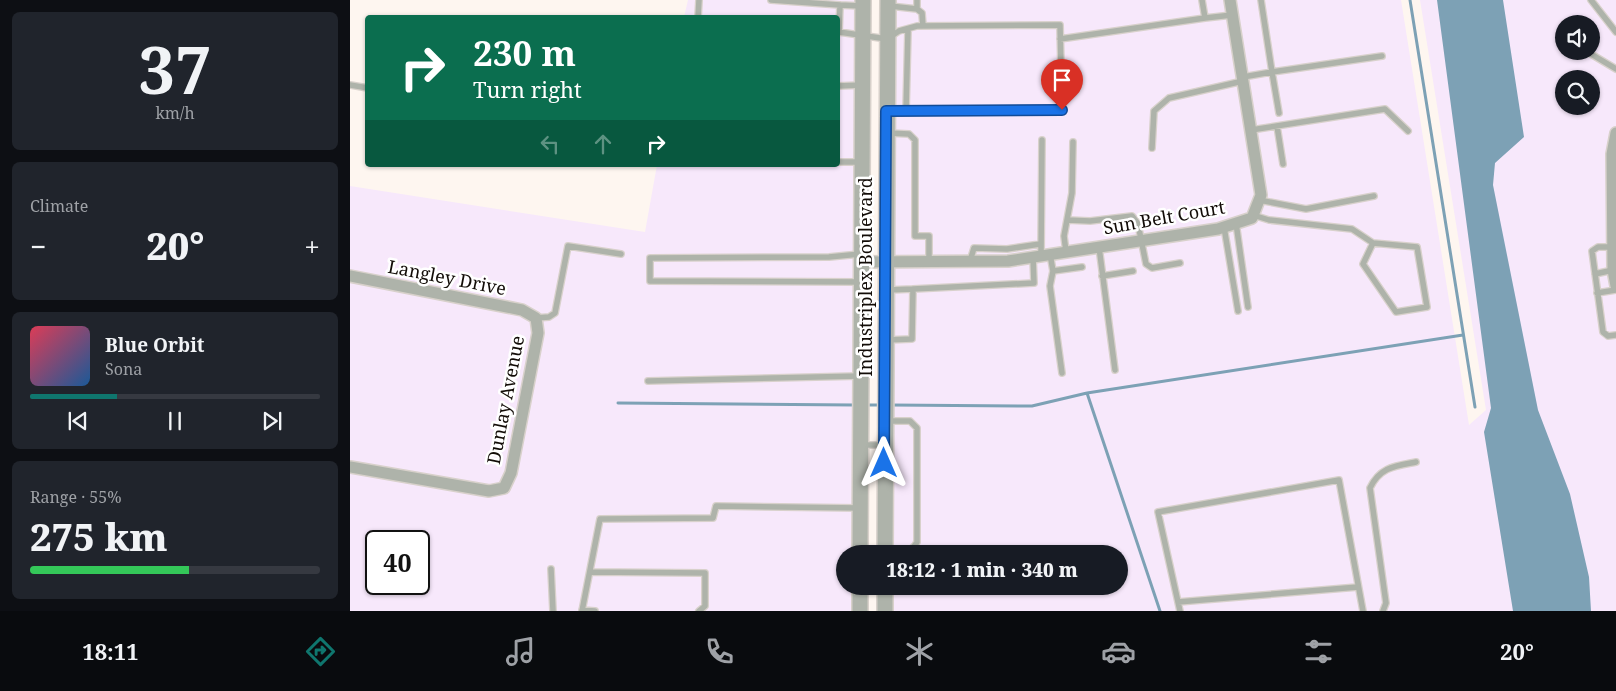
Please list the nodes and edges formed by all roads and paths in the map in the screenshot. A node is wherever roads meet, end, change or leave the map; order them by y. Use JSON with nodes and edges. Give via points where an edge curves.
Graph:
{"nodes":[{"id":1,"x":699,"y":0,"type":"edge"},
{"id":2,"x":771,"y":0,"type":"edge"},
{"id":3,"x":917,"y":0,"type":"edge"},
{"id":4,"x":1202,"y":0,"type":"edge"},
{"id":5,"x":1230,"y":0,"type":"edge"},
{"id":6,"x":1261,"y":0,"type":"edge"},
{"id":7,"x":1591,"y":0,"type":"edge"},
{"id":8,"x":863,"y":3,"type":"edge"},
{"id":9,"x":888,"y":3,"type":"edge"},
{"id":10,"x":840,"y":5,"type":"junction"},
{"id":11,"x":917,"y":9,"type":"junction"},
{"id":12,"x":698,"y":15,"type":"edge"},
{"id":13,"x":839,"y":15,"type":"edge"},
{"id":14,"x":1232,"y":15,"type":"junction"},
{"id":15,"x":1205,"y":18,"type":"junction"},
{"id":16,"x":923,"y":26,"type":"junction"},
{"id":17,"x":908,"y":30,"type":"junction"},
{"id":18,"x":840,"y":32,"type":"edge"},
{"id":19,"x":1616,"y":32,"type":"edge"},
{"id":20,"x":863,"y":34,"type":"junction"},
{"id":21,"x":887,"y":39,"type":"junction"},
{"id":22,"x":1060,"y":39,"type":"junction"},
{"id":23,"x":1382,"y":56,"type":"dead end"},
{"id":24,"x":1600,"y":59,"type":"edge"},
{"id":25,"x":1616,"y":69,"type":"edge"},
{"id":26,"x":1272,"y":72,"type":"junction"},
{"id":27,"x":1243,"y":79,"type":"junction"},
{"id":28,"x":350,"y":85,"type":"edge"},
{"id":29,"x":862,"y":85,"type":"junction"},
{"id":30,"x":840,"y":86,"type":"edge"},
{"id":31,"x":365,"y":88,"type":"edge"},
{"id":32,"x":886,"y":111,"type":"junction"},
{"id":33,"x":906,"y":111,"type":"junction"},
{"id":34,"x":1279,"y":114,"type":"dead end"},
{"id":35,"x":1277,"y":126,"type":"junction"},
{"id":36,"x":1251,"y":130,"type":"junction"},
{"id":37,"x":1408,"y":131,"type":"dead end"},
{"id":38,"x":886,"y":133,"type":"junction"},
{"id":39,"x":1616,"y":136,"type":"edge"},
{"id":40,"x":1042,"y":140,"type":"dead end"},
{"id":41,"x":1073,"y":142,"type":"dead end"},
{"id":42,"x":1152,"y":148,"type":"dead end"},
{"id":43,"x":840,"y":162,"type":"edge"},
{"id":44,"x":861,"y":162,"type":"junction"},
{"id":45,"x":1283,"y":164,"type":"dead end"},
{"id":46,"x":1614,"y":169,"type":"edge"},
{"id":47,"x":1374,"y":196,"type":"dead end"},
{"id":48,"x":1259,"y":200,"type":"junction"},
{"id":49,"x":1253,"y":215,"type":"junction"},
{"id":50,"x":1067,"y":220,"type":"junction"},
{"id":51,"x":1236,"y":223,"type":"junction"},
{"id":52,"x":1224,"y":227,"type":"junction"},
{"id":53,"x":1141,"y":241,"type":"junction"},
{"id":54,"x":1373,"y":243,"type":"junction"},
{"id":55,"x":1099,"y":247,"type":"junction"},
{"id":56,"x":1615,"y":247,"type":"edge"},
{"id":57,"x":1066,"y":252,"type":"junction"},
{"id":58,"x":1041,"y":253,"type":"junction"},
{"id":59,"x":621,"y":254,"type":"dead end"},
{"id":60,"x":860,"y":258,"type":"junction"},
{"id":61,"x":929,"y":262,"type":"junction"},
{"id":62,"x":885,"y":263,"type":"junction"},
{"id":63,"x":1180,"y":263,"type":"dead end"},
{"id":64,"x":1082,"y":267,"type":"dead end"},
{"id":65,"x":1614,"y":270,"type":"junction"},
{"id":66,"x":1053,"y":271,"type":"junction"},
{"id":67,"x":1133,"y":271,"type":"dead end"},
{"id":68,"x":1595,"y":274,"type":"junction"},
{"id":69,"x":350,"y":276,"type":"edge"},
{"id":70,"x":1102,"y":276,"type":"junction"},
{"id":71,"x":860,"y":282,"type":"junction"},
{"id":72,"x":1616,"y":286,"type":"edge"},
{"id":73,"x":913,"y":289,"type":"junction"},
{"id":74,"x":885,"y":290,"type":"junction"},
{"id":75,"x":1616,"y":290,"type":"edge"},
{"id":76,"x":1598,"y":293,"type":"junction"},
{"id":77,"x":1248,"y":307,"type":"dead end"},
{"id":78,"x":1238,"y":311,"type":"dead end"},
{"id":79,"x":536,"y":318,"type":"junction"},
{"id":80,"x":1616,"y":335,"type":"edge"},
{"id":81,"x":884,"y":340,"type":"junction"},
{"id":82,"x":1115,"y":370,"type":"dead end"},
{"id":83,"x":1062,"y":373,"type":"dead end"},
{"id":84,"x":860,"y":376,"type":"junction"},
{"id":85,"x":648,"y":382,"type":"dead end"},
{"id":86,"x":884,"y":420,"type":"junction"},
{"id":87,"x":861,"y":445,"type":"junction"},
{"id":88,"x":884,"y":445,"type":"junction"},
{"id":89,"x":1416,"y":462,"type":"dead end"},
{"id":90,"x":350,"y":467,"type":"edge"},
{"id":91,"x":860,"y":508,"type":"junction"},
{"id":92,"x":860,"y":545,"type":"edge"},
{"id":93,"x":885,"y":545,"type":"edge"},
{"id":94,"x":916,"y":545,"type":"edge"},
{"id":95,"x":552,"y":569,"type":"dead end"},
{"id":96,"x":590,"y":572,"type":"junction"},
{"id":97,"x":1358,"y":587,"type":"junction"},
{"id":98,"x":860,"y":595,"type":"edge"},
{"id":99,"x":885,"y":595,"type":"edge"},
{"id":100,"x":1178,"y":602,"type":"junction"},
{"id":101,"x":553,"y":611,"type":"edge"},
{"id":102,"x":582,"y":611,"type":"edge"},
{"id":103,"x":595,"y":611,"type":"edge"},
{"id":104,"x":699,"y":611,"type":"edge"},
{"id":105,"x":860,"y":611,"type":"edge"},
{"id":106,"x":885,"y":611,"type":"edge"},
{"id":107,"x":1180,"y":611,"type":"edge"},
{"id":108,"x":1362,"y":611,"type":"edge"},
{"id":109,"x":1383,"y":611,"type":"edge"}],
"edges":[{"from":1,"to":12,"type":"lane"},
{"from":2,"to":10,"type":"lane"},
{"from":3,"to":11,"type":"lane"},
{"from":4,"to":15,"type":"lane"},
{"from":5,"to":14,"type":"street"},
{"from":6,"to":26,"type":"lane"},
{"from":7,"to":19,"type":"lane"},
{"from":8,"to":10,"type":"lane"},
{"from":8,"to":20,"type":"street","name":"Industriplex Boulevard"},
{"from":9,"to":11,"type":"lane"},
{"from":9,"to":21,"type":"street","name":"Industriplex Boulevard"},
{"from":10,"to":13,"type":"lane"},
{"from":11,"to":16,"type":"lane","via":[[922,13]]},
{"from":14,"to":15,"type":"lane"},
{"from":14,"to":27,"type":"street"},
{"from":15,"to":22,"type":"lane"},
{"from":16,"to":17,"type":"lane"},
{"from":16,"to":22,"type":"lane","via":[[1060,26]]},
{"from":17,"to":21,"type":"lane","via":[[899,31]]},
{"from":17,"to":33,"type":"lane"},
{"from":18,"to":20,"type":"lane"},
{"from":20,"to":21,"type":"lane"},
{"from":20,"to":29,"type":"street","name":"Industriplex Boulevard"},
{"from":21,"to":32,"type":"street","name":"Industriplex Boulevard"},
{"from":22,"to":33,"type":"lane","via":[[1062,110]]},
{"from":23,"to":26,"type":"lane"},
{"from":24,"to":25,"type":"lane"},
{"from":26,"to":27,"type":"lane"},
{"from":26,"to":34,"type":"lane"},
{"from":27,"to":36,"type":"street"},
{"from":27,"to":42,"type":"lane","via":[[1169,98],[1154,111]]},
{"from":28,"to":31,"type":"lane"},
{"from":29,"to":30,"type":"lane"},
{"from":29,"to":44,"type":"street","name":"Industriplex Boulevard"},
{"from":32,"to":33,"type":"lane"},
{"from":32,"to":38,"type":"street","name":"Industriplex Boulevard"},
{"from":35,"to":36,"type":"lane"},
{"from":35,"to":37,"type":"lane","via":[[1385,110]]},
{"from":35,"to":45,"type":"lane"},
{"from":36,"to":48,"type":"street","via":[[1261,195]]},
{"from":38,"to":61,"type":"lane","via":[[906,133],[915,140],[915,236],[929,236]]},
{"from":38,"to":62,"type":"street","name":"Industriplex Boulevard"},
{"from":39,"to":46,"type":"street"},
{"from":40,"to":58,"type":"lane"},
{"from":41,"to":50,"type":"lane","via":[[1072,193]]},
{"from":43,"to":44,"type":"lane"},
{"from":44,"to":60,"type":"street","name":"Industriplex Boulevard"},
{"from":46,"to":56,"type":"street"},
{"from":47,"to":48,"type":"lane","via":[[1306,209]]},
{"from":48,"to":49,"type":"street"},
{"from":49,"to":51,"type":"street","name":"Sun Belt Court"},
{"from":49,"to":54,"type":"lane","via":[[1269,220],[1352,229]]},
{"from":50,"to":53,"type":"lane","via":[[1132,216],[1138,224]]},
{"from":50,"to":57,"type":"lane"},
{"from":51,"to":52,"type":"street","name":"Sun Belt Court"},
{"from":51,"to":77,"type":"lane"},
{"from":52,"to":53,"type":"street","name":"Sun Belt Court"},
{"from":52,"to":78,"type":"lane"},
{"from":53,"to":55,"type":"street","name":"Sun Belt Court"},
{"from":53,"to":63,"type":"lane","via":[[1146,264],[1152,268]]},
{"from":54,"to":54,"type":"lane","via":[[1417,247],[1427,307],[1396,312],[1363,264]]},
{"from":55,"to":57,"type":"street","name":"Sun Belt Court"},
{"from":55,"to":70,"type":"lane"},
{"from":56,"to":65,"type":"street"},
{"from":56,"to":68,"type":"lane","via":[[1598,246],[1592,251]]},
{"from":57,"to":58,"type":"street","name":"Sun Belt Court"},
{"from":58,"to":61,"type":"street","name":"Sun Belt Court","via":[[1008,261]]},
{"from":58,"to":66,"type":"lane"},
{"from":58,"to":73,"type":"lane","via":[[1034,283]]},
{"from":59,"to":79,"type":"lane","via":[[568,246],[555,314]]},
{"from":60,"to":62,"type":"street","name":"Sun Belt Court"},
{"from":60,"to":71,"type":"street","name":"Industriplex Boulevard"},
{"from":60,"to":71,"type":"lane","via":[[650,258],[650,281]]},
{"from":61,"to":62,"type":"street","name":"Sun Belt Court"},
{"from":62,"to":74,"type":"street","name":"Industriplex Boulevard"},
{"from":64,"to":66,"type":"lane"},
{"from":65,"to":68,"type":"lane"},
{"from":65,"to":72,"type":"street"},
{"from":66,"to":83,"type":"lane","via":[[1050,286]]},
{"from":67,"to":70,"type":"lane"},
{"from":68,"to":76,"type":"lane"},
{"from":69,"to":79,"type":"street","name":"Langley Drive","via":[[522,310]]},
{"from":70,"to":82,"type":"lane"},
{"from":71,"to":84,"type":"street","name":"Industriplex Boulevard"},
{"from":73,"to":74,"type":"lane"},
{"from":73,"to":81,"type":"lane","via":[[912,339]]},
{"from":74,"to":81,"type":"street","name":"Industriplex Boulevard"},
{"from":75,"to":76,"type":"lane"},
{"from":76,"to":80,"type":"lane","via":[[1603,332],[1608,336]]},
{"from":79,"to":90,"type":"street","name":"Dunlay Avenue","via":[[538,333],[511,473],[504,488],[489,491]]},
{"from":81,"to":86,"type":"street","name":"Industriplex Boulevard"},
{"from":84,"to":85,"type":"lane"},
{"from":84,"to":87,"type":"street","name":"Industriplex Boulevard"},
{"from":86,"to":88,"type":"street","name":"Industriplex Boulevard"},
{"from":86,"to":94,"type":"lane","via":[[910,421],[917,428]]},
{"from":87,"to":88,"type":"lane"},
{"from":87,"to":91,"type":"street","name":"Industriplex Boulevard"},
{"from":88,"to":93,"type":"street","name":"Industriplex Boulevard"},
{"from":89,"to":109,"type":"lane","via":[[1386,468],[1370,488],[1386,603]]},
{"from":91,"to":92,"type":"street","name":"Industriplex Boulevard"},
{"from":91,"to":96,"type":"lane","via":[[716,506],[712,518],[600,519]]},
{"from":95,"to":101,"type":"lane"},
{"from":96,"to":102,"type":"lane"},
{"from":96,"to":104,"type":"lane","via":[[705,573],[704,606]]},
{"from":97,"to":100,"type":"lane"},
{"from":97,"to":100,"type":"lane","via":[[1339,480],[1158,512]]},
{"from":97,"to":108,"type":"lane"},
{"from":98,"to":105,"type":"street"},
{"from":99,"to":106,"type":"street"},
{"from":100,"to":107,"type":"lane"},
{"from":102,"to":103,"type":"lane"}]}
